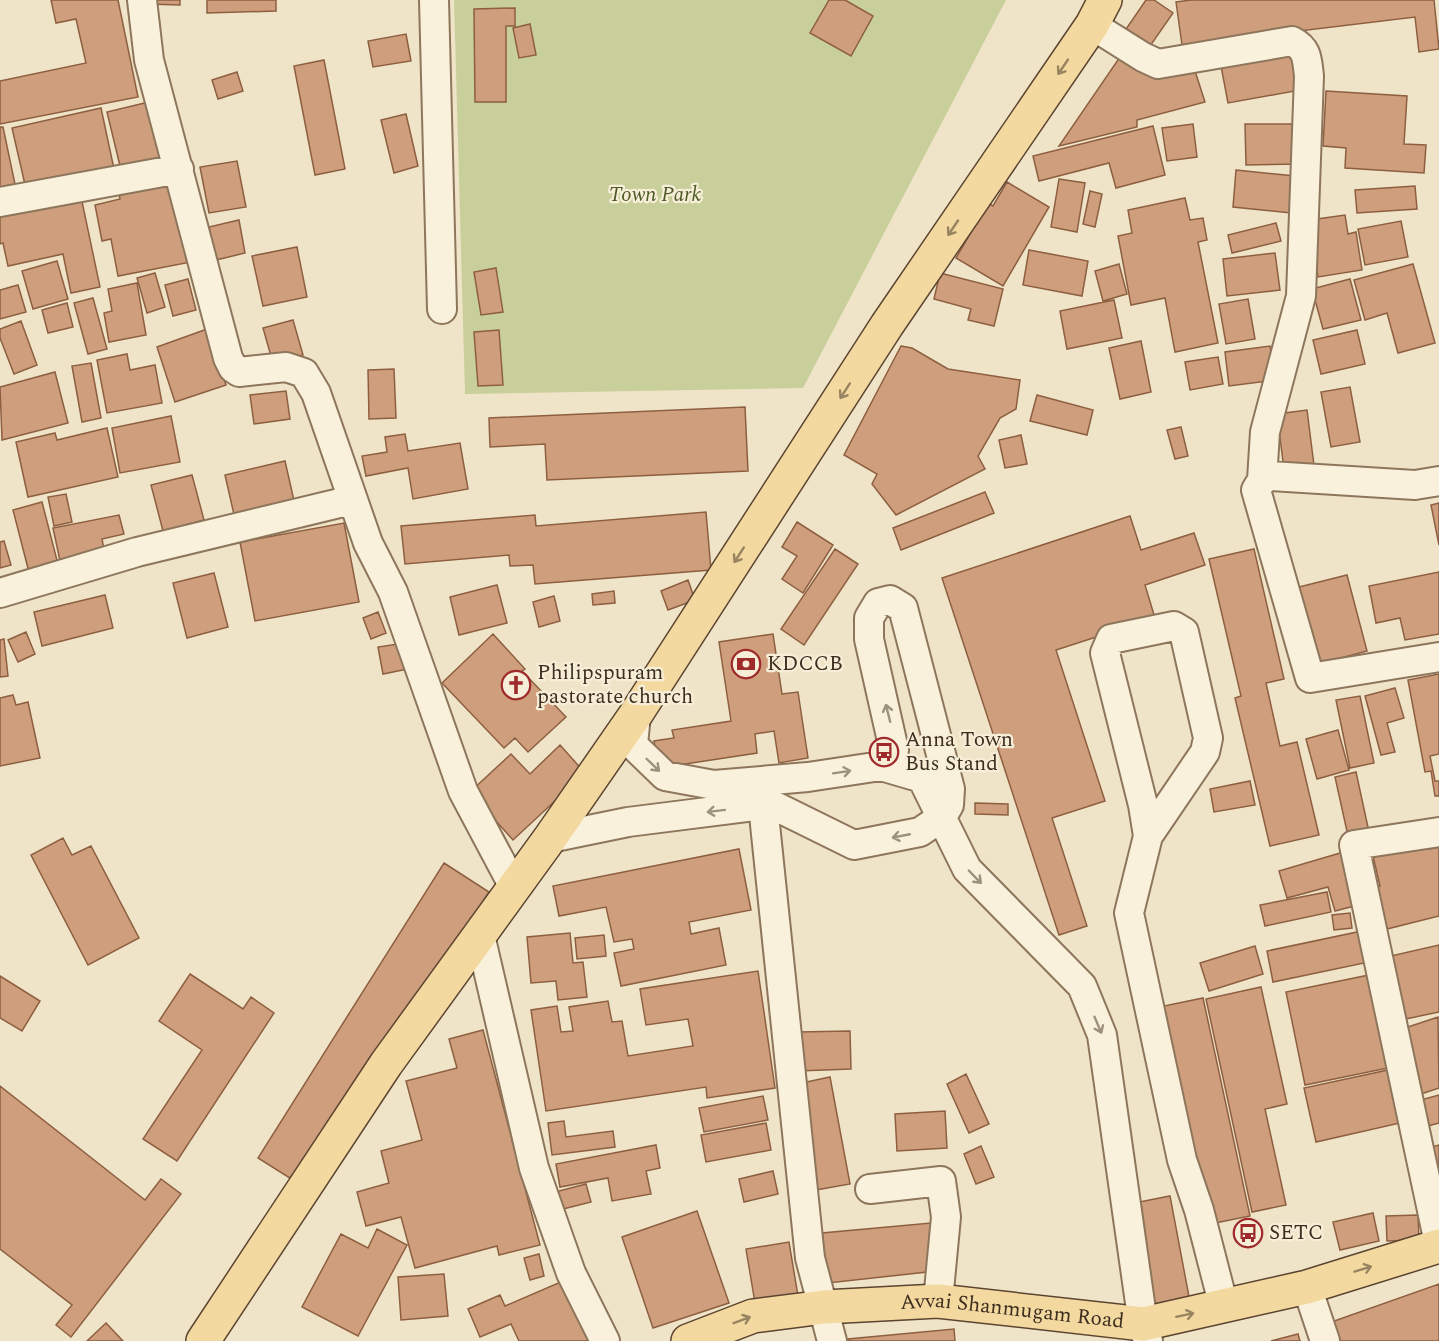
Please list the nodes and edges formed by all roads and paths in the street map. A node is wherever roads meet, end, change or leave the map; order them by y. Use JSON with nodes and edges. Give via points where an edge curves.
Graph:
{"nodes":[{"id":1,"x":142,"y":0,"type":"edge"},
{"id":2,"x":434,"y":0,"type":"edge"},
{"id":3,"x":1098,"y":12,"type":"edge"},
{"id":4,"x":179,"y":169,"type":"junction"},
{"id":5,"x":0,"y":202,"type":"edge"},
{"id":6,"x":442,"y":309,"type":"dead end"},
{"id":7,"x":1262,"y":480,"type":"junction"},
{"id":8,"x":1439,"y":481,"type":"edge"},
{"id":9,"x":352,"y":500,"type":"junction"},
{"id":10,"x":0,"y":593,"type":"edge"},
{"id":11,"x":1439,"y":657,"type":"edge"},
{"id":12,"x":636,"y":714,"type":"junction"},
{"id":13,"x":881,"y":766,"type":"junction"},
{"id":14,"x":763,"y":805,"type":"junction"},
{"id":15,"x":942,"y":817,"type":"junction"},
{"id":16,"x":1439,"y":832,"type":"edge"},
{"id":17,"x":1148,"y":836,"type":"junction"},
{"id":18,"x":550,"y":838,"type":"junction"},
{"id":19,"x":514,"y":887,"type":"junction"},
{"id":20,"x":480,"y":935,"type":"junction"},
{"id":21,"x":870,"y":1189,"type":"dead end"},
{"id":22,"x":1439,"y":1244,"type":"edge"},
{"id":23,"x":1307,"y":1287,"type":"junction"},
{"id":24,"x":938,"y":1301,"type":"junction"},
{"id":25,"x":824,"y":1307,"type":"junction"},
{"id":26,"x":1224,"y":1307,"type":"junction"},
{"id":27,"x":1146,"y":1333,"type":"edge"},
{"id":28,"x":203,"y":1341,"type":"edge"},
{"id":29,"x":605,"y":1341,"type":"edge"},
{"id":30,"x":688,"y":1341,"type":"edge"},
{"id":31,"x":832,"y":1341,"type":"edge"},
{"id":32,"x":1325,"y":1341,"type":"edge"}],
"edges":[{"from":1,"to":4,"type":"street","via":[[149,60]]},
{"from":2,"to":6,"type":"street"},
{"from":3,"to":7,"type":"street","via":[[1143,57],[1158,64],[1292,41],[1302,46],[1306,55],[1309,76],[1301,296],[1264,432]]},
{"from":3,"to":12,"type":"main road","one_way":true,"via":[[887,325]]},
{"from":4,"to":5,"type":"street"},
{"from":4,"to":9,"type":"street","via":[[233,368],[239,372],[286,367],[304,373],[316,393]]},
{"from":7,"to":8,"type":"street","via":[[1270,476],[1415,485]]},
{"from":7,"to":11,"type":"street","via":[[1256,490],[1310,678]]},
{"from":9,"to":10,"type":"street","via":[[137,552]]},
{"from":9,"to":19,"type":"street","via":[[393,592],[463,791]]},
{"from":12,"to":13,"type":"street","one_way":true,"via":[[633,746],[664,776],[714,785]]},
{"from":12,"to":18,"type":"main road"},
{"from":13,"to":15,"type":"street","via":[[922,778]]},
{"from":13,"to":15,"type":"street","one_way":true,"via":[[894,750],[869,639],[869,618],[878,603],[890,600],[903,608],[950,789],[949,805]]},
{"from":15,"to":14,"type":"street","one_way":true,"via":[[920,832],[854,845],[777,807]]},
{"from":14,"to":18,"type":"street","one_way":true,"via":[[628,822]]},
{"from":14,"to":25,"type":"street","via":[[810,1258]]},
{"from":15,"to":27,"type":"street","one_way":true,"via":[[967,869],[1082,986],[1102,1035]]},
{"from":16,"to":22,"type":"street","via":[[1354,845]]},
{"from":17,"to":17,"type":"street","via":[[1106,653],[1111,639],[1174,626],[1184,632],[1208,738],[1205,752]]},
{"from":17,"to":26,"type":"street","via":[[1128,913],[1182,1160]]},
{"from":18,"to":19,"type":"main road"},
{"from":19,"to":20,"type":"main road"},
{"from":20,"to":28,"type":"main road","via":[[386,1064]]},
{"from":20,"to":29,"type":"street","via":[[534,1168],[571,1273]]},
{"from":21,"to":24,"type":"street","via":[[941,1181],[945,1217]]},
{"from":23,"to":22,"type":"main road","name":"Avvai Shanmugam Road","one_way":true},
{"from":23,"to":26,"type":"main road","name":"Avvai Shanmugam Road"},
{"from":23,"to":32,"type":"street"},
{"from":24,"to":25,"type":"main road","name":"Avvai Shanmugam Road"},
{"from":24,"to":27,"type":"main road","name":"Avvai Shanmugam Road"},
{"from":30,"to":25,"type":"main road","name":"Avvai Shanmugam Road","one_way":true,"via":[[753,1316]]},
{"from":25,"to":31,"type":"street"},
{"from":27,"to":26,"type":"main road","name":"Avvai Shanmugam Road","one_way":true}]}
